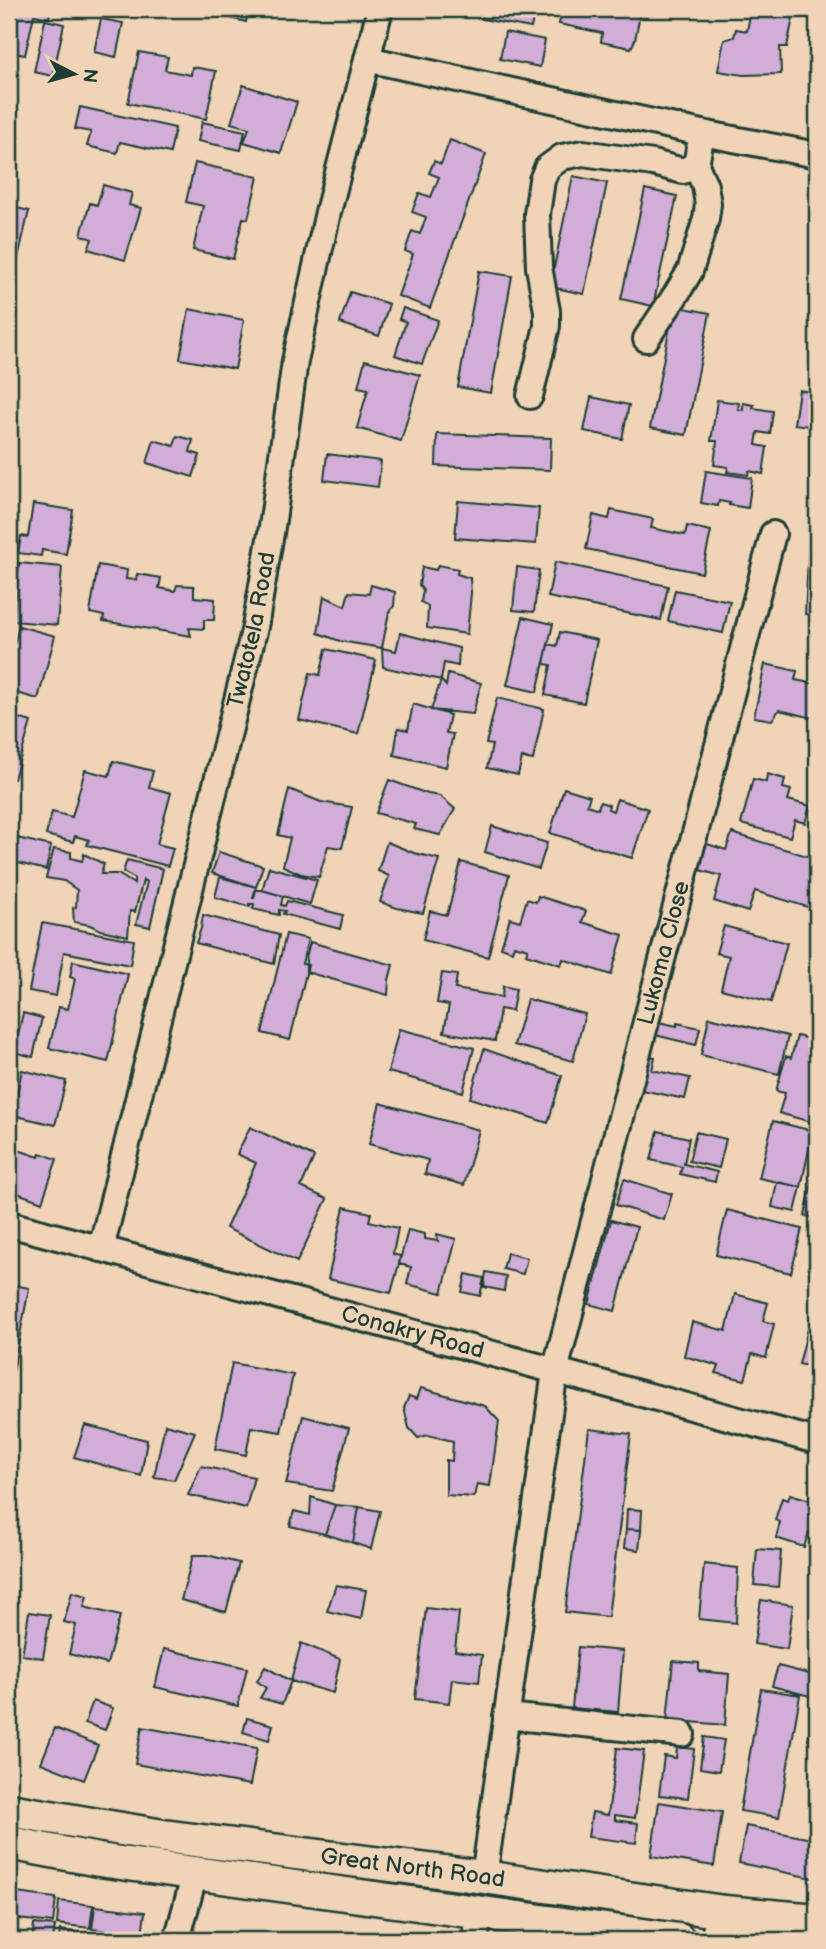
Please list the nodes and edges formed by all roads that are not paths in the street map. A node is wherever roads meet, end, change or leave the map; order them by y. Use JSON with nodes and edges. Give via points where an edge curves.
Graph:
{"nodes":[{"id":1,"x":380,"y":9,"type":"edge"},
{"id":2,"x":367,"y":60,"type":"junction"},
{"id":3,"x":702,"y":133,"type":"junction"},
{"id":4,"x":817,"y":155,"type":"edge"},
{"id":5,"x":696,"y":165,"type":"junction"},
{"id":6,"x":646,"y":339,"type":"dead end"},
{"id":7,"x":530,"y":396,"type":"dead end"},
{"id":8,"x":773,"y":534,"type":"dead end"},
{"id":9,"x":9,"y":1224,"type":"edge"},
{"id":10,"x":101,"y":1249,"type":"junction"},
{"id":11,"x":555,"y":1371,"type":"junction"},
{"id":12,"x":817,"y":1441,"type":"edge"},
{"id":13,"x":506,"y":1716,"type":"junction"},
{"id":14,"x":682,"y":1734,"type":"dead end"},
{"id":15,"x":9,"y":1810,"type":"edge"},
{"id":16,"x":9,"y":1843,"type":"edge"},
{"id":17,"x":195,"y":1873,"type":"junction"},
{"id":18,"x":484,"y":1877,"type":"junction"},
{"id":19,"x":817,"y":1920,"type":"edge"},
{"id":20,"x":478,"y":1926,"type":"edge"},
{"id":21,"x":721,"y":1926,"type":"edge"},
{"id":22,"x":177,"y":1940,"type":"edge"},
{"id":23,"x":680,"y":1940,"type":"edge"}],
"edges":[{"from":1,"to":2,"type":"street","name":"Twatotela Road"},
{"from":2,"to":3,"type":"street"},
{"from":2,"to":10,"type":"street","name":"Twatotela Road","via":[[295,361],[255,626]]},
{"from":3,"to":4,"type":"street"},
{"from":3,"to":5,"type":"street"},
{"from":5,"to":6,"type":"street","via":[[705,186],[706,219],[690,271]]},
{"from":5,"to":7,"type":"street","via":[[683,171],[583,153],[562,157],[547,168],[537,214],[547,326]]},
{"from":8,"to":11,"type":"street","name":"Lukoma Close"},
{"from":9,"to":10,"type":"street","name":"Conakry Road"},
{"from":10,"to":11,"type":"street","name":"Conakry Road"},
{"from":11,"to":12,"type":"street","name":"Conakry Road"},
{"from":11,"to":13,"type":"street","name":"Lukoma Close"},
{"from":13,"to":14,"type":"street"},
{"from":13,"to":18,"type":"street","name":"Lukoma Close"},
{"from":15,"to":18,"type":"main road","name":"Great North Road","via":[[163,1836]]},
{"from":16,"to":17,"type":"main road","name":"Great North Road"},
{"from":17,"to":20,"type":"main road","name":"Great North Road"},
{"from":17,"to":22,"type":"street"},
{"from":18,"to":21,"type":"main road","name":"Great North Road"},
{"from":19,"to":21,"type":"main road","name":"Great North Road"},
{"from":20,"to":23,"type":"main road","name":"Great North Road"}]}
